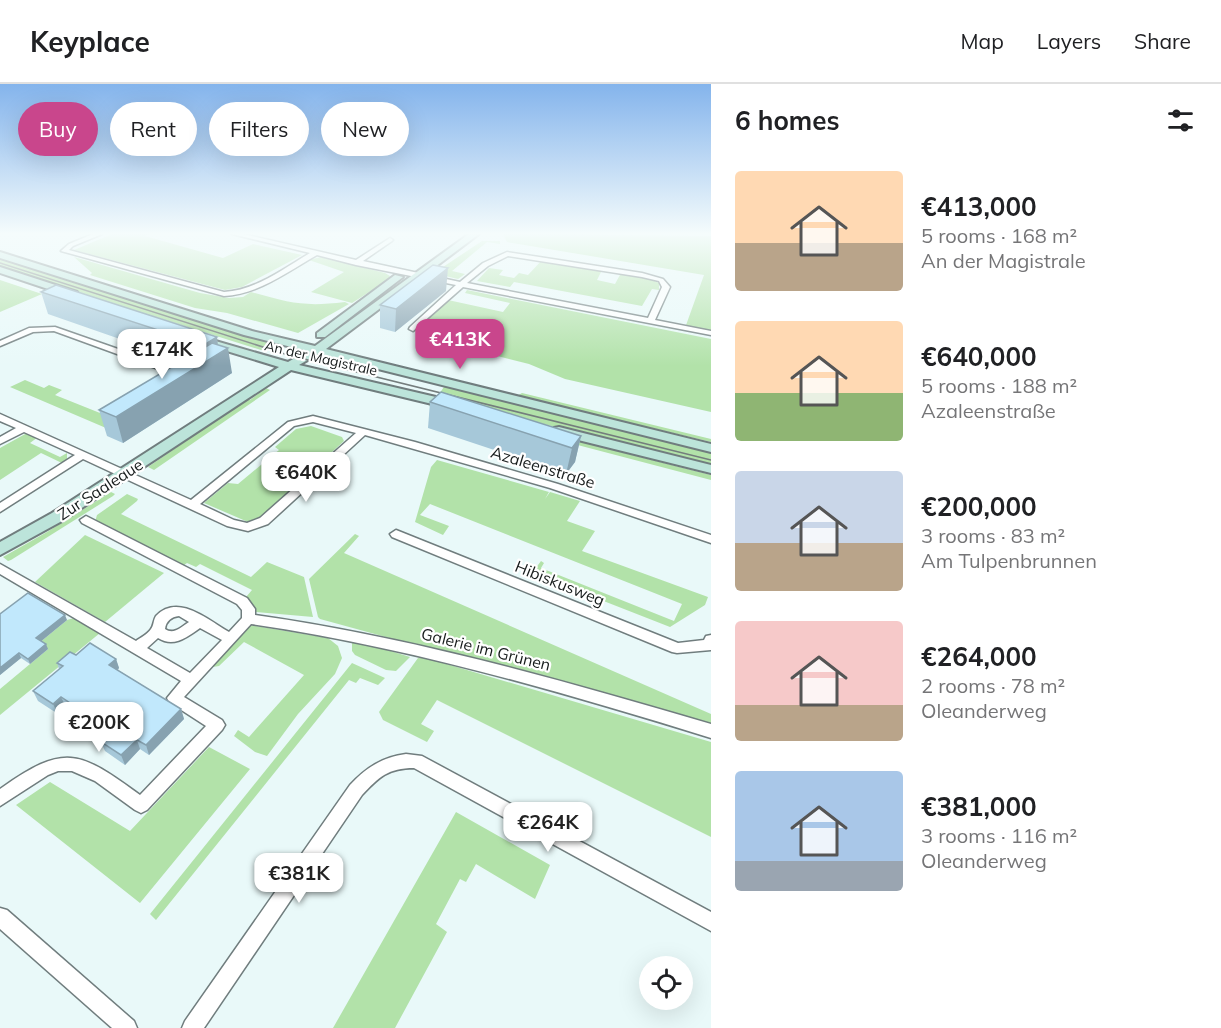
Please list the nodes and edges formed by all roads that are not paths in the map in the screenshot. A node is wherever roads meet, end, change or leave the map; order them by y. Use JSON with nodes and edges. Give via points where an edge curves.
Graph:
{"nodes":[{"id":1,"x":25,"y":278,"type":"edge"},
{"id":2,"x":75,"y":278,"type":"edge"},
{"id":3,"x":165,"y":278,"type":"edge"},
{"id":4,"x":271,"y":278,"type":"edge"},
{"id":5,"x":397,"y":278,"type":"edge"},
{"id":6,"x":414,"y":278,"type":"edge"},
{"id":7,"x":433,"y":278,"type":"edge"},
{"id":8,"x":470,"y":278,"type":"edge"},
{"id":9,"x":654,"y":278,"type":"edge"},
{"id":10,"x":463,"y":284,"type":"junction"},
{"id":11,"x":83,"y":297,"type":"edge"},
{"id":12,"x":651,"y":321,"type":"junction"},
{"id":13,"x":327,"y":329,"type":"junction"},
{"id":14,"x":413,"y":329,"type":"dead end"},
{"id":15,"x":711,"y":333,"type":"edge"},
{"id":16,"x":192,"y":337,"type":"edge"},
{"id":17,"x":278,"y":340,"type":"junction"},
{"id":18,"x":0,"y":344,"type":"edge"},
{"id":19,"x":303,"y":346,"type":"junction"},
{"id":20,"x":317,"y":350,"type":"junction"},
{"id":21,"x":273,"y":363,"type":"junction"},
{"id":22,"x":288,"y":367,"type":"junction"},
{"id":23,"x":173,"y":377,"type":"edge"},
{"id":24,"x":470,"y":409,"type":"edge"},
{"id":25,"x":0,"y":417,"type":"edge"},
{"id":26,"x":197,"y":424,"type":"junction"},
{"id":27,"x":24,"y":428,"type":"junction"},
{"id":28,"x":550,"y":429,"type":"edge"},
{"id":29,"x":364,"y":431,"type":"junction"},
{"id":30,"x":0,"y":441,"type":"edge"},
{"id":31,"x":711,"y":448,"type":"edge"},
{"id":32,"x":83,"y":455,"type":"junction"},
{"id":33,"x":711,"y":470,"type":"edge"},
{"id":34,"x":123,"y":474,"type":"junction"},
{"id":35,"x":192,"y":505,"type":"junction"},
{"id":36,"x":0,"y":508,"type":"edge"},
{"id":37,"x":86,"y":520,"type":"dead end"},
{"id":38,"x":396,"y":534,"type":"dead end"},
{"id":39,"x":711,"y":539,"type":"edge"},
{"id":40,"x":0,"y":549,"type":"edge"},
{"id":41,"x":0,"y":568,"type":"edge"},
{"id":42,"x":248,"y":619,"type":"junction"},
{"id":43,"x":199,"y":622,"type":"junction"},
{"id":44,"x":158,"y":630,"type":"junction"},
{"id":45,"x":231,"y":639,"type":"junction"},
{"id":46,"x":711,"y":640,"type":"edge"},
{"id":47,"x":136,"y":649,"type":"junction"},
{"id":48,"x":192,"y":681,"type":"junction"},
{"id":49,"x":711,"y":731,"type":"edge"},
{"id":50,"x":0,"y":798,"type":"edge"},
{"id":51,"x":0,"y":917,"type":"edge"},
{"id":52,"x":711,"y":922,"type":"edge"},
{"id":53,"x":128,"y":1028,"type":"edge"},
{"id":54,"x":192,"y":1028,"type":"edge"}],
"edges":[{"from":1,"to":11,"type":"main road"},
{"from":2,"to":17,"type":"main road","name":"An der Magistrale"},
{"from":3,"to":4,"type":"street","via":[[237,294]]},
{"from":5,"to":13,"type":"main road","name":"Zur Saaleaue"},
{"from":6,"to":20,"type":"main road","name":"Zur Saaleaue"},
{"from":7,"to":10,"type":"street"},
{"from":8,"to":10,"type":"street"},
{"from":9,"to":12,"type":"street","via":[[666,285]]},
{"from":10,"to":12,"type":"street"},
{"from":10,"to":14,"type":"street"},
{"from":12,"to":15,"type":"street"},
{"from":13,"to":17,"type":"main road"},
{"from":13,"to":19,"type":"main road","name":"Zur Saaleaue"},
{"from":16,"to":21,"type":"main road","name":"An der Magistrale"},
{"from":17,"to":19,"type":"main road","name":"An der Magistrale"},
{"from":18,"to":23,"type":"street","via":[[32,330],[55,329],[178,373]]},
{"from":19,"to":20,"type":"main road","name":"An der Magistrale"},
{"from":19,"to":21,"type":"main road","name":"Zur Saaleaue"},
{"from":20,"to":22,"type":"main road","name":"Zur Saaleaue"},
{"from":20,"to":31,"type":"main road","name":"An der Magistrale"},
{"from":21,"to":22,"type":"main road","name":"An der Magistrale"},
{"from":21,"to":26,"type":"main road","name":"Zur Saaleaue","via":[[220,398]]},
{"from":22,"to":24,"type":"main road","name":"An der Magistrale"},
{"from":22,"to":26,"type":"main road","name":"Zur Saaleaue"},
{"from":25,"to":27,"type":"street"},
{"from":26,"to":34,"type":"main road","name":"Zur Saaleaue"},
{"from":27,"to":30,"type":"street"},
{"from":27,"to":32,"type":"street"},
{"from":28,"to":33,"type":"main road"},
{"from":29,"to":35,"type":"street","name":"Azaleenstraße","via":[[312,419],[291,424]]},
{"from":29,"to":35,"type":"street","via":[[264,521],[248,527]]},
{"from":29,"to":39,"type":"street","name":"Azaleenstraße","via":[[554,486]]},
{"from":32,"to":34,"type":"street"},
{"from":32,"to":36,"type":"street"},
{"from":34,"to":35,"type":"street"},
{"from":34,"to":40,"type":"main road","name":"Zur Saaleaue"},
{"from":37,"to":42,"type":"street","via":[[242,601],[249,609]]},
{"from":38,"to":46,"type":"street","name":"Hibiskusweg","via":[[677,648],[709,645]]},
{"from":41,"to":47,"type":"street"},
{"from":42,"to":45,"type":"street"},
{"from":42,"to":49,"type":"street","name":"Galerie im Grünen","via":[[316,627],[418,650],[564,686]]},
{"from":43,"to":44,"type":"street","via":[[178,636],[167,637]]},
{"from":43,"to":44,"type":"street","via":[[182,611],[170,612],[159,622]]},
{"from":43,"to":45,"type":"street"},
{"from":44,"to":47,"type":"street"},
{"from":45,"to":48,"type":"street"},
{"from":47,"to":48,"type":"street"},
{"from":48,"to":50,"type":"street","via":[[174,698],[217,725],[141,806],[91,768],[71,762],[55,763]]},
{"from":51,"to":53,"type":"street"},
{"from":52,"to":54,"type":"street","via":[[416,761],[389,762],[356,790]]}]}
